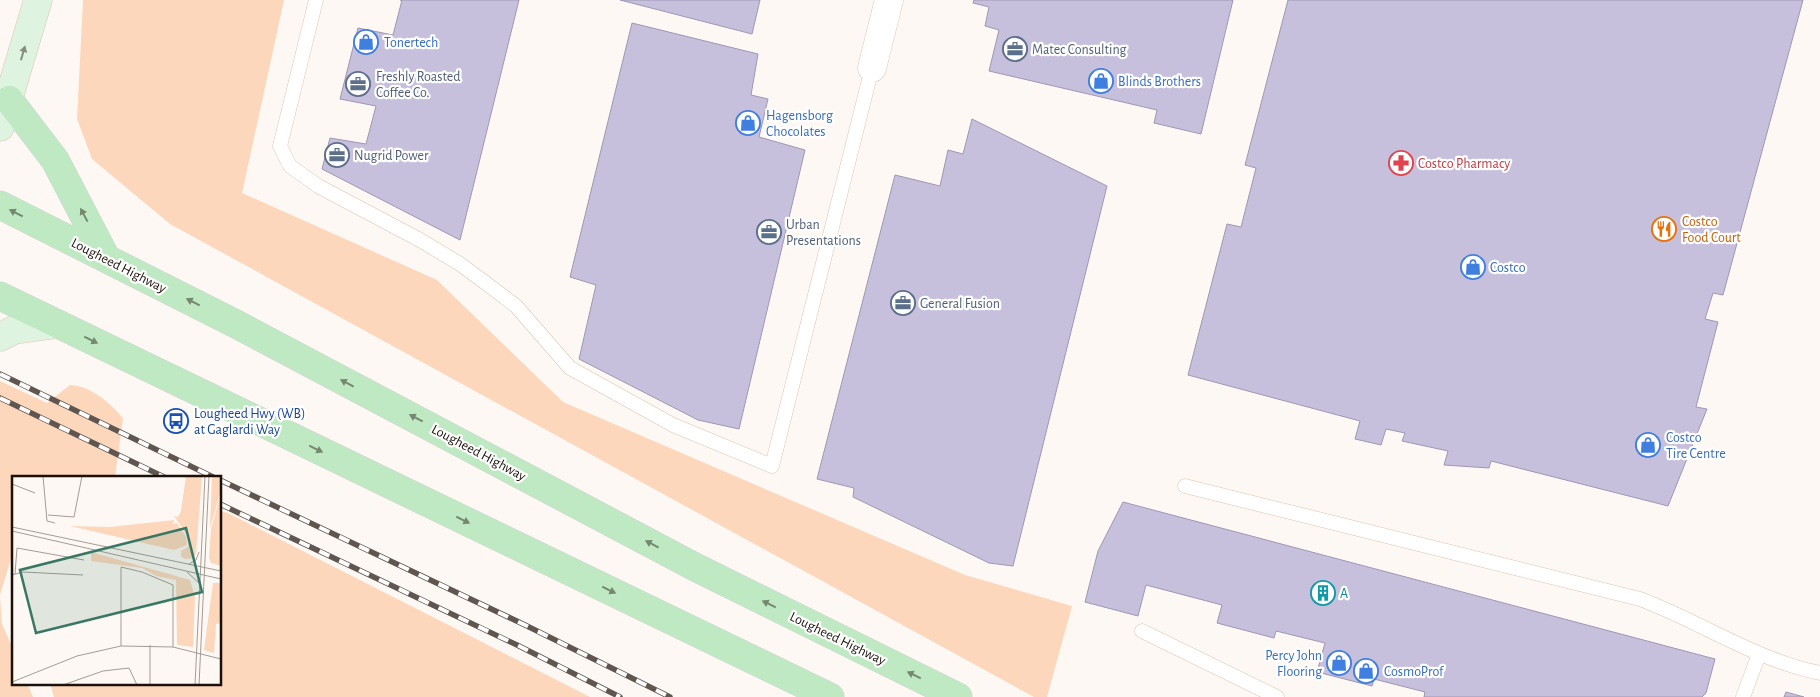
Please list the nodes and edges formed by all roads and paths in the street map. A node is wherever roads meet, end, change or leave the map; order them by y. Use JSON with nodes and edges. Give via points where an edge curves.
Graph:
{"nodes":[{"id":1,"x":38,"y":0,"type":"edge"},
{"id":2,"x":316,"y":0,"type":"edge"},
{"id":3,"x":889,"y":0,"type":"edge"},
{"id":4,"x":872,"y":68,"type":"joint"},
{"id":5,"x":9,"y":100,"type":"junction"},
{"id":6,"x":0,"y":127,"type":"edge"},
{"id":7,"x":0,"y":205,"type":"edge"},
{"id":8,"x":106,"y":258,"type":"junction"},
{"id":9,"x":0,"y":296,"type":"edge"},
{"id":10,"x":58,"y":324,"type":"junction"},
{"id":11,"x":0,"y":337,"type":"edge"},
{"id":12,"x":1185,"y":486,"type":"dead end"},
{"id":13,"x":1142,"y":631,"type":"dead end"},
{"id":14,"x":1759,"y":654,"type":"junction"},
{"id":15,"x":1820,"y":673,"type":"edge"},
{"id":16,"x":830,"y":697,"type":"edge"},
{"id":17,"x":958,"y":697,"type":"edge"},
{"id":18,"x":1277,"y":697,"type":"edge"},
{"id":19,"x":1743,"y":697,"type":"edge"}],
"edges":[{"from":5,"to":1,"type":"main road","one_way":true},
{"from":2,"to":4,"type":"lane","via":[[280,146],[290,166],[318,186],[460,264],[516,306],[570,368],[673,425],[772,466]]},
{"from":3,"to":4,"type":"street"},
{"from":5,"to":6,"type":"main road"},
{"from":8,"to":5,"type":"main road","one_way":true,"via":[[55,160]]},
{"from":8,"to":7,"type":"main road","name":"Lougheed Highway","one_way":true},
{"from":17,"to":8,"type":"main road","name":"Lougheed Highway","one_way":true,"via":[[695,567]]},
{"from":9,"to":10,"type":"main road"},
{"from":10,"to":11,"type":"main road","via":[[14,330]]},
{"from":10,"to":16,"type":"main road","one_way":true},
{"from":12,"to":14,"type":"lane","via":[[1640,599]]},
{"from":13,"to":18,"type":"lane"},
{"from":14,"to":15,"type":"lane"},
{"from":14,"to":19,"type":"lane"}]}
